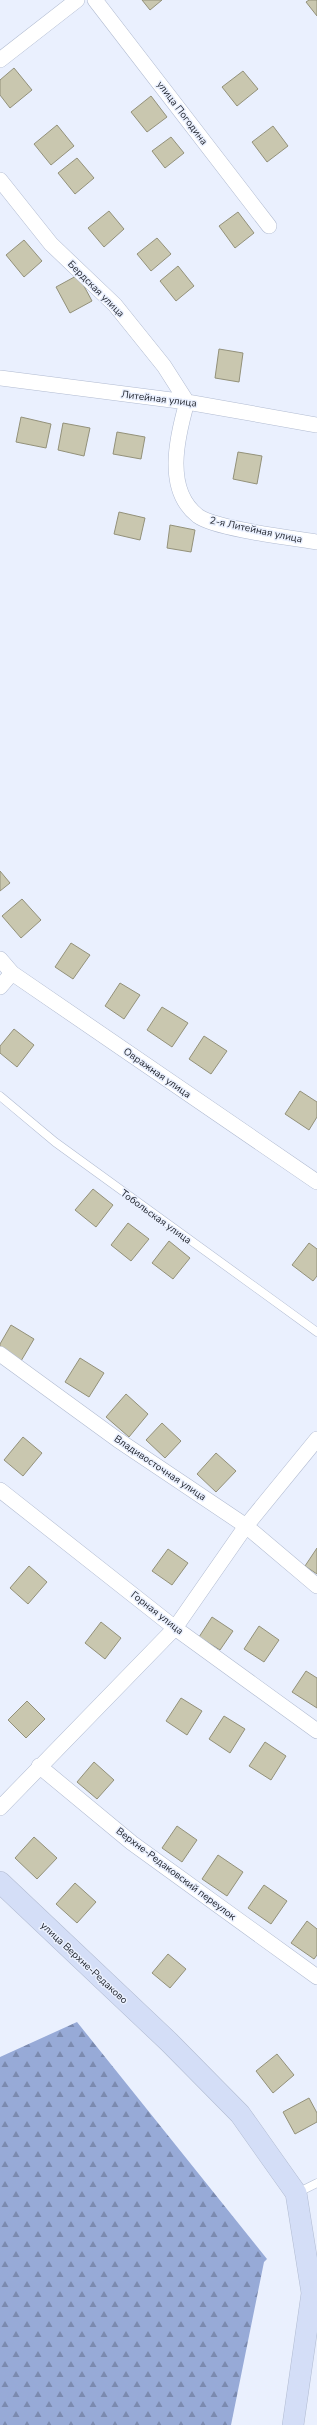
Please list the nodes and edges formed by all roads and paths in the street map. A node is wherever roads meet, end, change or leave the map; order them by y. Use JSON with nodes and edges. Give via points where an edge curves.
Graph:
{"nodes":[{"id":1,"x":78,"y":0,"type":"edge"},
{"id":2,"x":95,"y":0,"type":"edge"},
{"id":3,"x":0,"y":60,"type":"edge"},
{"id":4,"x":0,"y":180,"type":"edge"},
{"id":5,"x":269,"y":226,"type":"dead end"},
{"id":6,"x":0,"y":378,"type":"edge"},
{"id":7,"x":187,"y":402,"type":"junction"},
{"id":8,"x":317,"y":424,"type":"edge"},
{"id":9,"x":317,"y":542,"type":"edge"},
{"id":10,"x":0,"y":960,"type":"edge"},
{"id":11,"x":12,"y":973,"type":"junction"},
{"id":12,"x":0,"y":987,"type":"edge"},
{"id":13,"x":0,"y":1096,"type":"edge"},
{"id":14,"x":317,"y":1182,"type":"edge"},
{"id":15,"x":317,"y":1332,"type":"edge"},
{"id":16,"x":0,"y":1354,"type":"edge"},
{"id":17,"x":317,"y":1439,"type":"edge"},
{"id":18,"x":0,"y":1490,"type":"edge"},
{"id":19,"x":246,"y":1526,"type":"junction"},
{"id":20,"x":317,"y":1586,"type":"edge"},
{"id":21,"x":175,"y":1628,"type":"junction"},
{"id":22,"x":317,"y":1731,"type":"edge"},
{"id":23,"x":39,"y":1766,"type":"junction"},
{"id":24,"x":0,"y":1808,"type":"edge"},
{"id":25,"x":0,"y":1882,"type":"edge"},
{"id":26,"x":317,"y":1977,"type":"edge"},
{"id":27,"x":317,"y":2183,"type":"edge"},
{"id":28,"x":296,"y":2193,"type":"junction"},
{"id":29,"x":293,"y":2425,"type":"edge"}],
"edges":[{"from":1,"to":3,"type":"street"},
{"from":2,"to":5,"type":"street","name":"улица Погодина"},
{"from":4,"to":7,"type":"street","name":"Бердская улица","via":[[51,244],[115,305],[164,366]]},
{"from":6,"to":7,"type":"street","name":"Литейная улица"},
{"from":7,"to":8,"type":"street","name":"Литейная улица"},
{"from":7,"to":9,"type":"street","name":"2-я Литейная улица","via":[[179,431],[176,460],[179,490],[199,517],[217,523]]},
{"from":10,"to":11,"type":"street","name":"Овражная улица"},
{"from":11,"to":12,"type":"street"},
{"from":11,"to":14,"type":"street","name":"Овражная улица"},
{"from":13,"to":15,"type":"lane","name":"Тобольская улица","via":[[68,1151]]},
{"from":16,"to":19,"type":"street","name":"Владивосточная улица","via":[[118,1440]]},
{"from":17,"to":19,"type":"street"},
{"from":18,"to":21,"type":"street","name":"Горная улица"},
{"from":19,"to":20,"type":"street","name":"Владивосточная улица"},
{"from":19,"to":21,"type":"street"},
{"from":21,"to":22,"type":"street","name":"Горная улица"},
{"from":21,"to":23,"type":"street"},
{"from":23,"to":24,"type":"street"},
{"from":23,"to":26,"type":"street","name":"Верхне-Редаковский переулок","via":[[132,1843]]},
{"from":25,"to":28,"type":"street","name":"улица Верхне-Редаково","via":[[240,2114]]},
{"from":27,"to":28,"type":"lane"},
{"from":28,"to":29,"type":"street","via":[[312,2293]]}]}
